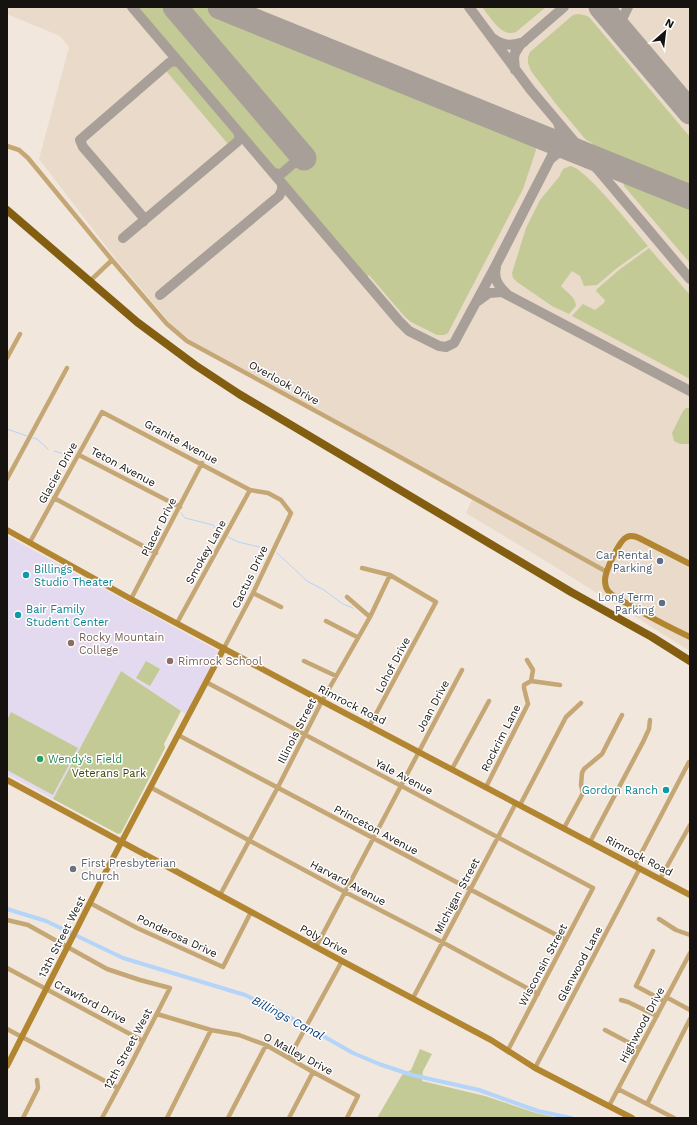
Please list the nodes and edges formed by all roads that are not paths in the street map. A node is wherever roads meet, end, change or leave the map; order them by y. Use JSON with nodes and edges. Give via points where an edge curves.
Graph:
{"nodes":[{"id":1,"x":7,"y":146,"type":"edge"},
{"id":2,"x":7,"y":210,"type":"edge"},
{"id":3,"x":112,"y":260,"type":"junction"},
{"id":4,"x":90,"y":281,"type":"junction"},
{"id":5,"x":20,"y":334,"type":"dead end"},
{"id":6,"x":7,"y":358,"type":"edge"},
{"id":7,"x":67,"y":368,"type":"dead end"},
{"id":8,"x":102,"y":412,"type":"joint"},
{"id":9,"x":79,"y":455,"type":"junction"},
{"id":10,"x":202,"y":463,"type":"junction"},
{"id":11,"x":7,"y":479,"type":"edge"},
{"id":12,"x":250,"y":490,"type":"junction"},
{"id":13,"x":54,"y":498,"type":"junction"},
{"id":14,"x":180,"y":507,"type":"junction"},
{"id":15,"x":291,"y":513,"type":"joint"},
{"id":16,"x":7,"y":530,"type":"edge"},
{"id":17,"x":30,"y":542,"type":"junction"},
{"id":18,"x":156,"y":553,"type":"junction"},
{"id":19,"x":690,"y":564,"type":"edge"},
{"id":20,"x":362,"y":568,"type":"dead end"},
{"id":21,"x":607,"y":572,"type":"junction"},
{"id":22,"x":390,"y":575,"type":"junction"},
{"id":23,"x":253,"y":593,"type":"junction"},
{"id":24,"x":347,"y":597,"type":"dead end"},
{"id":25,"x":579,"y":597,"type":"junction"},
{"id":26,"x":132,"y":599,"type":"junction"},
{"id":27,"x":281,"y":607,"type":"dead end"},
{"id":28,"x":370,"y":617,"type":"junction"},
{"id":29,"x":326,"y":621,"type":"dead end"},
{"id":30,"x":177,"y":623,"type":"junction"},
{"id":31,"x":357,"y":637,"type":"junction"},
{"id":32,"x":690,"y":637,"type":"edge"},
{"id":33,"x":224,"y":648,"type":"junction"},
{"id":34,"x":690,"y":655,"type":"edge"},
{"id":35,"x":527,"y":660,"type":"dead end"},
{"id":36,"x":304,"y":661,"type":"dead end"},
{"id":37,"x":690,"y":661,"type":"edge"},
{"id":38,"x":462,"y":670,"type":"dead end"},
{"id":39,"x":336,"y":676,"type":"junction"},
{"id":40,"x":531,"y":681,"type":"junction"},
{"id":41,"x":206,"y":682,"type":"junction"},
{"id":42,"x":560,"y":685,"type":"dead end"},
{"id":43,"x":322,"y":701,"type":"junction"},
{"id":44,"x":489,"y":701,"type":"dead end"},
{"id":45,"x":581,"y":703,"type":"dead end"},
{"id":46,"x":622,"y":715,"type":"dead end"},
{"id":47,"x":650,"y":720,"type":"dead end"},
{"id":48,"x":370,"y":725,"type":"junction"},
{"id":49,"x":305,"y":734,"type":"junction"},
{"id":50,"x":178,"y":735,"type":"junction"},
{"id":51,"x":419,"y":751,"type":"junction"},
{"id":52,"x":689,"y":762,"type":"edge"},
{"id":53,"x":452,"y":768,"type":"junction"},
{"id":54,"x":7,"y":780,"type":"edge"},
{"id":55,"x":401,"y":786,"type":"junction"},
{"id":56,"x":150,"y":787,"type":"junction"},
{"id":57,"x":486,"y":787,"type":"junction"},
{"id":58,"x":278,"y":788,"type":"junction"},
{"id":59,"x":518,"y":804,"type":"junction"},
{"id":60,"x":690,"y":825,"type":"edge"},
{"id":61,"x":564,"y":828,"type":"junction"},
{"id":62,"x":498,"y":837,"type":"junction"},
{"id":63,"x":373,"y":839,"type":"junction"},
{"id":64,"x":249,"y":840,"type":"junction"},
{"id":65,"x":122,"y":842,"type":"junction"},
{"id":66,"x":590,"y":842,"type":"junction"},
{"id":67,"x":638,"y":867,"type":"junction"},
{"id":68,"x":660,"y":879,"type":"junction"},
{"id":69,"x":593,"y":888,"type":"joint"},
{"id":70,"x":470,"y":890,"type":"junction"},
{"id":71,"x":345,"y":892,"type":"junction"},
{"id":72,"x":220,"y":895,"type":"junction"},
{"id":73,"x":690,"y":895,"type":"edge"},
{"id":74,"x":90,"y":903,"type":"junction"},
{"id":75,"x":250,"y":912,"type":"junction"},
{"id":76,"x":659,"y":919,"type":"dead end"},
{"id":77,"x":7,"y":920,"type":"edge"},
{"id":78,"x":690,"y":935,"type":"edge"},
{"id":79,"x":566,"y":940,"type":"junction"},
{"id":80,"x":442,"y":942,"type":"junction"},
{"id":81,"x":68,"y":947,"type":"junction"},
{"id":82,"x":316,"y":947,"type":"junction"},
{"id":83,"x":653,"y":951,"type":"dead end"},
{"id":84,"x":690,"y":953,"type":"edge"},
{"id":85,"x":342,"y":961,"type":"junction"},
{"id":86,"x":7,"y":968,"type":"edge"},
{"id":87,"x":46,"y":989,"type":"junction"},
{"id":88,"x":538,"y":994,"type":"junction"},
{"id":89,"x":412,"y":998,"type":"junction"},
{"id":90,"x":665,"y":999,"type":"junction"},
{"id":91,"x":621,"y":1000,"type":"dead end"},
{"id":92,"x":690,"y":1010,"type":"edge"},
{"id":93,"x":157,"y":1014,"type":"junction"},
{"id":94,"x":657,"y":1016,"type":"junction"},
{"id":95,"x":690,"y":1020,"type":"edge"},
{"id":96,"x":7,"y":1029,"type":"edge"},
{"id":97,"x":211,"y":1030,"type":"junction"},
{"id":98,"x":605,"y":1030,"type":"dead end"},
{"id":99,"x":22,"y":1037,"type":"junction"},
{"id":100,"x":143,"y":1041,"type":"junction"},
{"id":101,"x":266,"y":1045,"type":"junction"},
{"id":102,"x":639,"y":1048,"type":"junction"},
{"id":103,"x":508,"y":1050,"type":"junction"},
{"id":104,"x":289,"y":1058,"type":"junction"},
{"id":105,"x":7,"y":1066,"type":"edge"},
{"id":106,"x":535,"y":1068,"type":"junction"},
{"id":107,"x":313,"y":1072,"type":"junction"},
{"id":108,"x":38,"y":1080,"type":"dead end"},
{"id":109,"x":118,"y":1088,"type":"junction"},
{"id":110,"x":618,"y":1089,"type":"junction"},
{"id":111,"x":646,"y":1104,"type":"junction"},
{"id":112,"x":610,"y":1106,"type":"junction"},
{"id":113,"x":23,"y":1118,"type":"edge"},
{"id":114,"x":102,"y":1118,"type":"edge"},
{"id":115,"x":167,"y":1118,"type":"edge"},
{"id":116,"x":228,"y":1118,"type":"edge"},
{"id":117,"x":288,"y":1118,"type":"edge"},
{"id":118,"x":347,"y":1118,"type":"edge"},
{"id":119,"x":632,"y":1118,"type":"edge"},
{"id":120,"x":674,"y":1118,"type":"edge"}],
"edges":[{"from":1,"to":3,"type":"street","name":"Overlook Drive","via":[[19,150],[28,158]]},
{"from":2,"to":4,"type":"highway"},
{"from":3,"to":4,"type":"street"},
{"from":3,"to":21,"type":"street","name":"Overlook Drive","via":[[167,324],[187,341]]},
{"from":4,"to":25,"type":"highway","via":[[137,322],[238,394]]},
{"from":5,"to":6,"type":"street"},
{"from":7,"to":11,"type":"street"},
{"from":8,"to":9,"type":"street","name":"Glacier Drive"},
{"from":8,"to":10,"type":"street","name":"Granite Avenue"},
{"from":9,"to":13,"type":"street","name":"Glacier Drive"},
{"from":9,"to":14,"type":"street","name":"Teton Avenue"},
{"from":10,"to":12,"type":"street","name":"Granite Avenue"},
{"from":10,"to":14,"type":"street","name":"Placer Drive"},
{"from":12,"to":15,"type":"street","name":"Granite Avenue","via":[[268,493],[281,500]]},
{"from":12,"to":30,"type":"street","name":"Smokey Lane"},
{"from":13,"to":17,"type":"street","name":"Glacier Drive"},
{"from":13,"to":18,"type":"street"},
{"from":14,"to":18,"type":"street","name":"Placer Drive"},
{"from":15,"to":23,"type":"street","name":"Cactus Drive"},
{"from":16,"to":17,"type":"street","name":"Rimrock Road"},
{"from":17,"to":26,"type":"street","name":"Rimrock Road"},
{"from":18,"to":26,"type":"street","name":"Placer Drive"},
{"from":19,"to":21,"type":"street","via":[[631,536],[622,540]]},
{"from":20,"to":22,"type":"street"},
{"from":21,"to":32,"type":"street","via":[[605,580],[613,596],[650,618]]},
{"from":22,"to":28,"type":"street","name":"Illinois Street"},
{"from":22,"to":48,"type":"street","name":"Lohof Drive","via":[[436,602]]},
{"from":23,"to":27,"type":"street"},
{"from":23,"to":33,"type":"street","name":"Cactus Drive"},
{"from":24,"to":28,"type":"street"},
{"from":25,"to":34,"type":"highway","via":[[652,632]]},
{"from":25,"to":37,"type":"highway"},
{"from":26,"to":30,"type":"street","name":"Rimrock Road"},
{"from":28,"to":31,"type":"street","name":"Illinois Street"},
{"from":29,"to":31,"type":"street"},
{"from":30,"to":33,"type":"street","name":"Rimrock Road"},
{"from":31,"to":39,"type":"street","name":"Illinois Street"},
{"from":33,"to":41,"type":"street","name":"13th Street West"},
{"from":33,"to":43,"type":"street","name":"Rimrock Road"},
{"from":35,"to":40,"type":"street","via":[[533,670]]},
{"from":36,"to":39,"type":"street"},
{"from":38,"to":51,"type":"street","name":"Joan Drive"},
{"from":39,"to":43,"type":"street","name":"Illinois Street"},
{"from":40,"to":42,"type":"street"},
{"from":40,"to":57,"type":"street","name":"Rockrim Lane","via":[[524,685],[528,704]]},
{"from":41,"to":49,"type":"street","name":"Yale Avenue"},
{"from":41,"to":50,"type":"street","name":"13th Street West"},
{"from":43,"to":48,"type":"street","name":"Rimrock Road"},
{"from":43,"to":49,"type":"street","name":"Illinois Street"},
{"from":44,"to":53,"type":"street"},
{"from":45,"to":59,"type":"street","name":"Michigan Street","via":[[566,717]]},
{"from":46,"to":61,"type":"street","via":[[602,754],[584,769],[582,793]]},
{"from":47,"to":66,"type":"street","via":[[643,742]]},
{"from":48,"to":51,"type":"street","name":"Rimrock Road"},
{"from":49,"to":55,"type":"street","name":"Yale Avenue"},
{"from":49,"to":58,"type":"street","name":"Illinois Street"},
{"from":50,"to":56,"type":"street","name":"13th Street West"},
{"from":50,"to":58,"type":"street","name":"Princeton Avenue"},
{"from":51,"to":53,"type":"street","name":"Rimrock Road"},
{"from":51,"to":55,"type":"street","name":"Joan Drive"},
{"from":52,"to":67,"type":"street","name":"Glenwood Lane"},
{"from":53,"to":57,"type":"street","name":"Rimrock Road"},
{"from":54,"to":65,"type":"street","name":"Poly Drive"},
{"from":55,"to":62,"type":"street","name":"Yale Avenue"},
{"from":55,"to":63,"type":"street","name":"Joan Drive"},
{"from":56,"to":64,"type":"street","name":"Harvard Avenue"},
{"from":56,"to":65,"type":"street","name":"13th Street West"},
{"from":57,"to":59,"type":"street","name":"Rimrock Road"},
{"from":58,"to":63,"type":"street","name":"Princeton Avenue"},
{"from":58,"to":64,"type":"street","name":"Illinois Street"},
{"from":59,"to":61,"type":"street","name":"Rimrock Road"},
{"from":59,"to":62,"type":"street","name":"Michigan Street"},
{"from":60,"to":68,"type":"street"},
{"from":61,"to":66,"type":"street","name":"Rimrock Road"},
{"from":62,"to":69,"type":"street","name":"Yale Avenue"},
{"from":62,"to":70,"type":"street","name":"Michigan Street"},
{"from":63,"to":70,"type":"street","name":"Princeton Avenue"},
{"from":63,"to":71,"type":"street","name":"Joan Drive"},
{"from":64,"to":71,"type":"street","name":"Harvard Avenue"},
{"from":64,"to":72,"type":"street","name":"Illinois Street"},
{"from":65,"to":72,"type":"street","name":"Poly Drive"},
{"from":65,"to":74,"type":"street","name":"13th Street West"},
{"from":66,"to":67,"type":"street","name":"Rimrock Road"},
{"from":67,"to":68,"type":"street","name":"Rimrock Road"},
{"from":67,"to":106,"type":"street","name":"Glenwood Lane"},
{"from":68,"to":73,"type":"street","name":"Rimrock Road"},
{"from":69,"to":79,"type":"street","name":"Wisconsin Street"},
{"from":70,"to":79,"type":"street","name":"Princeton Avenue"},
{"from":70,"to":80,"type":"street","name":"Michigan Street"},
{"from":71,"to":80,"type":"street","name":"Harvard Avenue"},
{"from":71,"to":82,"type":"street","name":"Joan Drive"},
{"from":72,"to":75,"type":"street","name":"Poly Drive"},
{"from":74,"to":75,"type":"street","name":"Ponderosa Drive","via":[[137,928],[223,967]]},
{"from":74,"to":81,"type":"street","name":"13th Street West"},
{"from":75,"to":82,"type":"street","name":"Poly Drive"},
{"from":76,"to":78,"type":"street"},
{"from":77,"to":81,"type":"street","via":[[28,926]]},
{"from":79,"to":88,"type":"street","name":"Wisconsin Street"},
{"from":80,"to":88,"type":"street","name":"Harvard Avenue"},
{"from":80,"to":89,"type":"street","name":"Michigan Street"},
{"from":81,"to":87,"type":"street","name":"13th Street West"},
{"from":81,"to":93,"type":"street","name":"12th Street West","via":[[107,969],[170,988]]},
{"from":82,"to":85,"type":"street","name":"Poly Drive"},
{"from":83,"to":90,"type":"street","via":[[636,986]]},
{"from":84,"to":90,"type":"street","name":"Highwood Drive"},
{"from":85,"to":89,"type":"street","name":"Poly Drive"},
{"from":85,"to":104,"type":"street"},
{"from":86,"to":87,"type":"street","name":"Crawford Drive"},
{"from":87,"to":99,"type":"street","name":"13th Street West"},
{"from":87,"to":100,"type":"street","name":"Crawford Drive"},
{"from":88,"to":103,"type":"street","name":"Wisconsin Street"},
{"from":89,"to":103,"type":"street","name":"Poly Drive"},
{"from":90,"to":92,"type":"street"},
{"from":90,"to":94,"type":"street","name":"Highwood Drive"},
{"from":91,"to":94,"type":"street"},
{"from":93,"to":97,"type":"street","name":"O Malley Drive"},
{"from":93,"to":100,"type":"street","name":"12th Street West"},
{"from":94,"to":102,"type":"street","name":"Highwood Drive"},
{"from":95,"to":111,"type":"street"},
{"from":96,"to":99,"type":"street"},
{"from":97,"to":101,"type":"street","name":"O Malley Drive","via":[[239,1035]]},
{"from":97,"to":115,"type":"street"},
{"from":98,"to":102,"type":"street"},
{"from":99,"to":105,"type":"street","name":"13th Street West"},
{"from":99,"to":109,"type":"street"},
{"from":100,"to":109,"type":"street","name":"12th Street West"},
{"from":101,"to":104,"type":"street","name":"O Malley Drive"},
{"from":101,"to":116,"type":"street"},
{"from":102,"to":110,"type":"street","name":"Highwood Drive"},
{"from":103,"to":106,"type":"street","name":"Poly Drive"},
{"from":104,"to":107,"type":"street","name":"O Malley Drive"},
{"from":106,"to":112,"type":"street","name":"Poly Drive"},
{"from":107,"to":117,"type":"street"},
{"from":107,"to":118,"type":"street","name":"O Malley Drive","via":[[358,1096]]},
{"from":108,"to":113,"type":"street","via":[[38,1088]]},
{"from":109,"to":114,"type":"street","name":"12th Street West"},
{"from":110,"to":111,"type":"street"},
{"from":110,"to":112,"type":"street","name":"Highwood Drive"},
{"from":111,"to":120,"type":"street"},
{"from":112,"to":119,"type":"street","name":"Poly Drive"}]}
